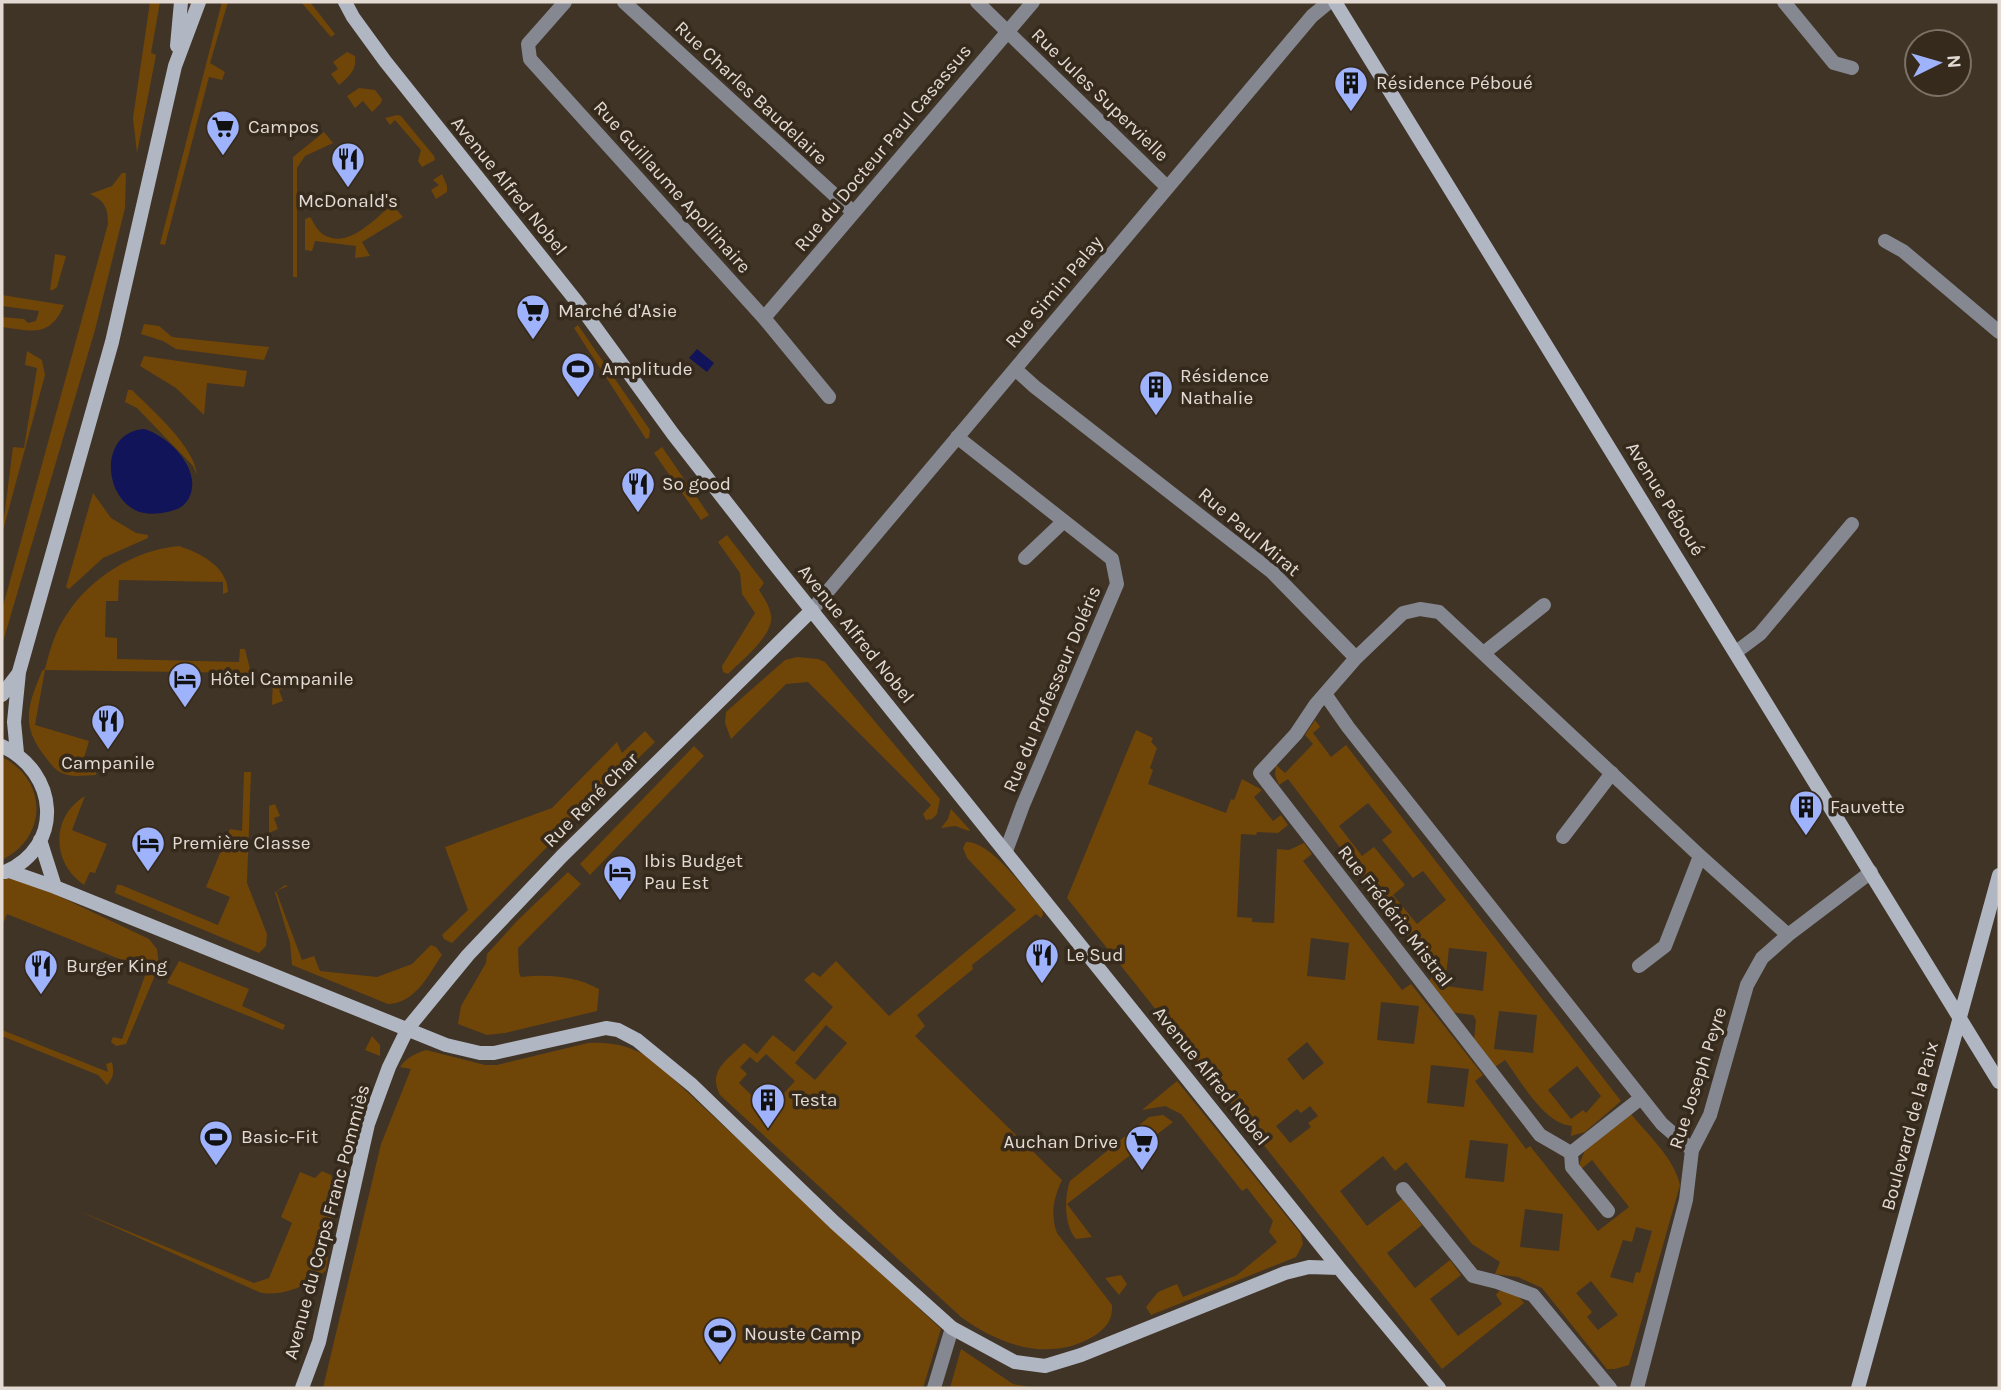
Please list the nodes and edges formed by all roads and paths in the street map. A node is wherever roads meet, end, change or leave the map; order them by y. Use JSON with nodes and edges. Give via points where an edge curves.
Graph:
{"nodes":[{"id":1,"x":181,"y":2,"type":"edge"},
{"id":2,"x":199,"y":2,"type":"edge"},
{"id":3,"x":339,"y":2,"type":"edge"},
{"id":4,"x":345,"y":2,"type":"edge"},
{"id":5,"x":565,"y":2,"type":"edge"},
{"id":6,"x":624,"y":2,"type":"edge"},
{"id":7,"x":977,"y":2,"type":"edge"},
{"id":8,"x":1033,"y":2,"type":"edge"},
{"id":9,"x":1329,"y":2,"type":"edge"},
{"id":10,"x":1335,"y":2,"type":"edge"},
{"id":11,"x":1784,"y":2,"type":"edge"},
{"id":12,"x":353,"y":17,"type":"junction"},
{"id":13,"x":1007,"y":30,"type":"junction"},
{"id":14,"x":176,"y":66,"type":"junction"},
{"id":15,"x":1852,"y":68,"type":"dead end"},
{"id":16,"x":1167,"y":187,"type":"junction"},
{"id":17,"x":853,"y":212,"type":"junction"},
{"id":18,"x":1885,"y":241,"type":"dead end"},
{"id":19,"x":764,"y":318,"type":"junction"},
{"id":20,"x":1999,"y":332,"type":"edge"},
{"id":21,"x":1015,"y":369,"type":"junction"},
{"id":22,"x":829,"y":397,"type":"dead end"},
{"id":23,"x":957,"y":437,"type":"junction"},
{"id":24,"x":1064,"y":521,"type":"junction"},
{"id":25,"x":1852,"y":524,"type":"dead end"},
{"id":26,"x":1025,"y":558,"type":"dead end"},
{"id":27,"x":1544,"y":605,"type":"dead end"},
{"id":28,"x":811,"y":610,"type":"junction"},
{"id":29,"x":1485,"y":652,"type":"junction"},
{"id":30,"x":1735,"y":652,"type":"junction"},
{"id":31,"x":1356,"y":658,"type":"junction"},
{"id":32,"x":19,"y":673,"type":"junction"},
{"id":33,"x":1325,"y":694,"type":"junction"},
{"id":34,"x":2,"y":695,"type":"edge"},
{"id":35,"x":2,"y":746,"type":"edge"},
{"id":36,"x":17,"y":753,"type":"junction"},
{"id":37,"x":1612,"y":773,"type":"junction"},
{"id":38,"x":1563,"y":837,"type":"dead end"},
{"id":39,"x":40,"y":839,"type":"junction"},
{"id":40,"x":1006,"y":851,"type":"junction"},
{"id":41,"x":1699,"y":856,"type":"junction"},
{"id":42,"x":5,"y":872,"type":"edge"},
{"id":43,"x":1871,"y":872,"type":"junction"},
{"id":44,"x":1999,"y":874,"type":"edge"},
{"id":45,"x":55,"y":887,"type":"junction"},
{"id":46,"x":1788,"y":935,"type":"junction"},
{"id":47,"x":1639,"y":966,"type":"dead end"},
{"id":48,"x":1960,"y":1017,"type":"junction"},
{"id":49,"x":408,"y":1028,"type":"junction"},
{"id":50,"x":1999,"y":1082,"type":"edge"},
{"id":51,"x":1641,"y":1098,"type":"junction"},
{"id":52,"x":1692,"y":1150,"type":"junction"},
{"id":53,"x":1571,"y":1153,"type":"junction"},
{"id":54,"x":1403,"y":1188,"type":"dead end"},
{"id":55,"x":1608,"y":1211,"type":"dead end"},
{"id":56,"x":1339,"y":1268,"type":"junction"},
{"id":57,"x":952,"y":1328,"type":"junction"},
{"id":58,"x":302,"y":1388,"type":"edge"},
{"id":59,"x":934,"y":1388,"type":"edge"},
{"id":60,"x":1439,"y":1388,"type":"edge"},
{"id":61,"x":1610,"y":1388,"type":"edge"},
{"id":62,"x":1637,"y":1388,"type":"edge"},
{"id":63,"x":1858,"y":1388,"type":"edge"}],
"edges":[{"from":1,"to":14,"type":"street"},
{"from":2,"to":14,"type":"street"},
{"from":3,"to":12,"type":"street","name":"Avenue Alfred Nobel"},
{"from":4,"to":12,"type":"street","name":"Avenue Alfred Nobel"},
{"from":5,"to":19,"type":"street","name":"Rue Guillaume Apollinaire","via":[[528,44],[530,58]]},
{"from":6,"to":17,"type":"street","name":"Rue Charles Baudelaire"},
{"from":7,"to":13,"type":"street","name":"Rue Jules Supervielle"},
{"from":8,"to":13,"type":"street","name":"Rue du Docteur Paul Casassus"},
{"from":9,"to":16,"type":"street","name":"Rue Simin Palay","via":[[1312,16]]},
{"from":10,"to":30,"type":"street","name":"Avenue Péboué"},
{"from":11,"to":15,"type":"street","via":[[1834,63]]},
{"from":12,"to":28,"type":"street","name":"Avenue Alfred Nobel"},
{"from":13,"to":16,"type":"street","name":"Rue Jules Supervielle"},
{"from":13,"to":17,"type":"street","name":"Rue du Docteur Paul Casassus"},
{"from":14,"to":32,"type":"street","via":[[113,342]]},
{"from":16,"to":21,"type":"street","name":"Rue Simin Palay"},
{"from":17,"to":19,"type":"street","name":"Rue du Docteur Paul Casassus"},
{"from":18,"to":20,"type":"street"},
{"from":19,"to":22,"type":"street","name":"Rue Guillaume Apollinaire"},
{"from":21,"to":23,"type":"street","name":"Rue Simin Palay"},
{"from":21,"to":31,"type":"street","name":"Rue Paul Mirat","via":[[1272,572]]},
{"from":23,"to":24,"type":"street","name":"Rue du Professeur Doléris"},
{"from":23,"to":28,"type":"street","name":"Rue Simin Palay"},
{"from":24,"to":26,"type":"street"},
{"from":24,"to":40,"type":"street","name":"Rue du Professeur Doléris","via":[[1112,559],[1117,584]]},
{"from":25,"to":30,"type":"street","via":[[1760,634]]},
{"from":27,"to":29,"type":"street"},
{"from":28,"to":40,"type":"street","name":"Avenue Alfred Nobel"},
{"from":28,"to":49,"type":"street","name":"Rue René Char","via":[[562,856],[468,955]]},
{"from":29,"to":31,"type":"street","via":[[1439,612],[1420,609],[1403,613]]},
{"from":29,"to":37,"type":"street"},
{"from":30,"to":43,"type":"street","name":"Avenue Péboué"},
{"from":31,"to":33,"type":"street","name":"Rue Frédéric Mistral"},
{"from":32,"to":34,"type":"street"},
{"from":32,"to":36,"type":"street","via":[[13,722]]},
{"from":33,"to":51,"type":"street"},
{"from":33,"to":53,"type":"street","name":"Rue Frédéric Mistral","via":[[1260,773],[1540,1135]]},
{"from":35,"to":36,"type":"street"},
{"from":36,"to":39,"type":"street","via":[[41,781],[46,799]]},
{"from":37,"to":38,"type":"street"},
{"from":37,"to":41,"type":"street"},
{"from":39,"to":42,"type":"street","via":[[27,858]]},
{"from":39,"to":45,"type":"street"},
{"from":40,"to":56,"type":"street","name":"Avenue Alfred Nobel"},
{"from":41,"to":46,"type":"street"},
{"from":41,"to":47,"type":"street","via":[[1665,946]]},
{"from":42,"to":45,"type":"street"},
{"from":43,"to":46,"type":"street","name":"Rue Joseph Peyre"},
{"from":43,"to":48,"type":"street","name":"Avenue Péboué"},
{"from":44,"to":48,"type":"street","name":"Boulevard de la Paix"},
{"from":45,"to":49,"type":"street"},
{"from":46,"to":52,"type":"street","name":"Rue Joseph Peyre","via":[[1762,957],[1747,985],[1710,1115]]},
{"from":48,"to":50,"type":"street","name":"Avenue Péboué"},
{"from":48,"to":63,"type":"street","name":"Boulevard de la Paix"},
{"from":49,"to":57,"type":"street","via":[[446,1045],[480,1053],[509,1051],[606,1028],[625,1033],[692,1085]]},
{"from":49,"to":58,"type":"street","name":"Avenue du Corps Franc Pommiès","via":[[368,1124],[319,1342]]},
{"from":51,"to":52,"type":"street"},
{"from":51,"to":53,"type":"street"},
{"from":52,"to":62,"type":"street","name":"Rue Joseph Peyre","via":[[1686,1200]]},
{"from":53,"to":55,"type":"street","via":[[1572,1167]]},
{"from":54,"to":61,"type":"street","via":[[1473,1276],[1533,1295]]},
{"from":56,"to":57,"type":"street","via":[[1309,1267],[1285,1273],[1045,1366],[1016,1362]]},
{"from":56,"to":60,"type":"street","name":"Avenue Alfred Nobel"},
{"from":57,"to":59,"type":"street"}]}
